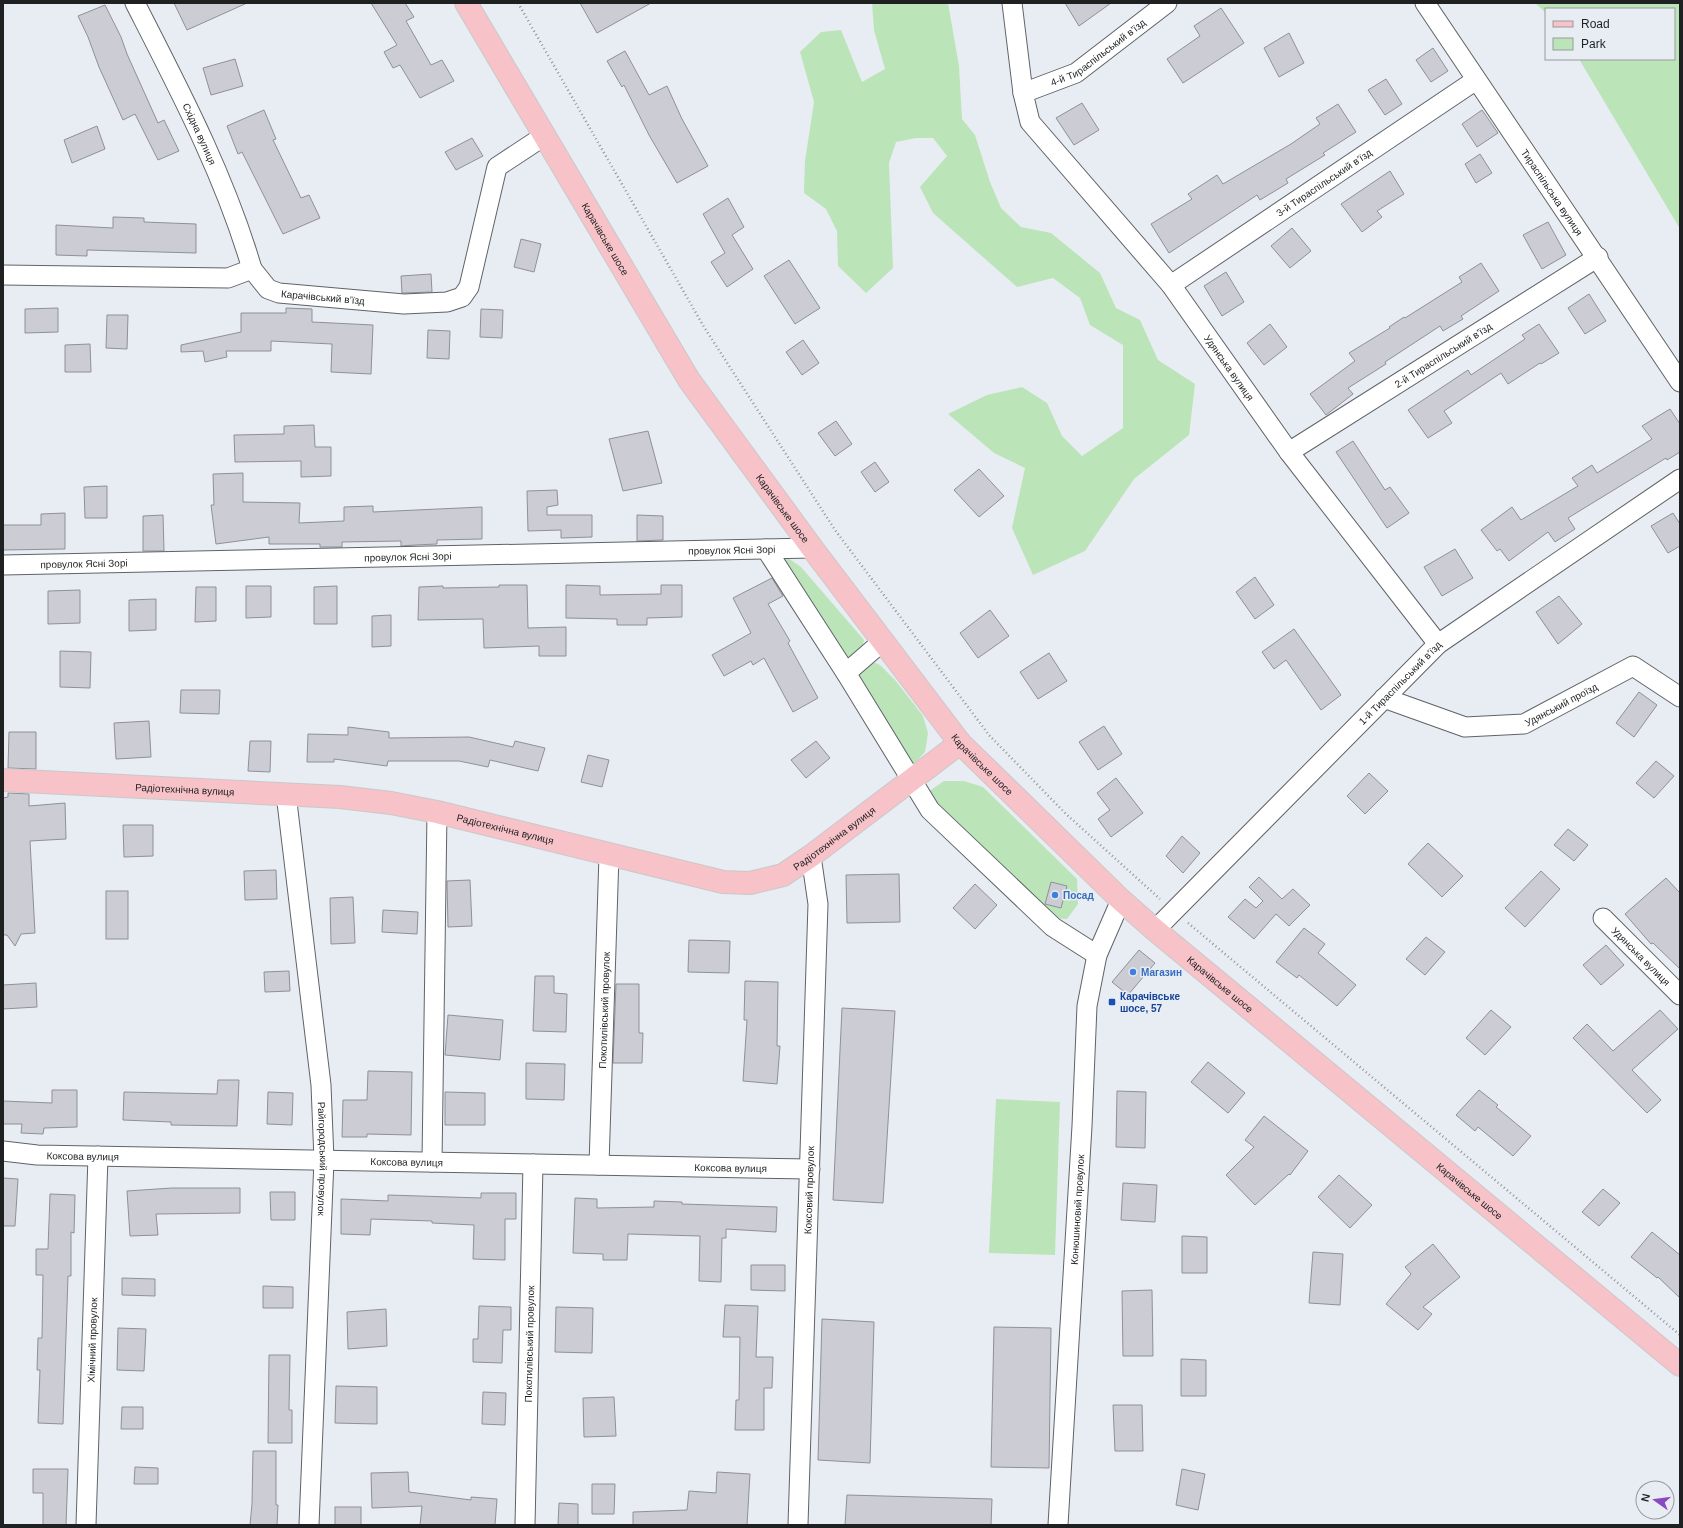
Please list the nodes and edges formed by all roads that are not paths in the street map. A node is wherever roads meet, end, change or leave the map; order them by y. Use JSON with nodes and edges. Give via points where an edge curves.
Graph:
{"nodes":[{"id":1,"x":135,"y":3,"type":"edge"},
{"id":2,"x":466,"y":3,"type":"edge"},
{"id":3,"x":1012,"y":3,"type":"edge"},
{"id":4,"x":1167,"y":3,"type":"edge"},
{"id":5,"x":1425,"y":3,"type":"edge"},
{"id":6,"x":1476,"y":80,"type":"junction"},
{"id":7,"x":1023,"y":93,"type":"junction"},
{"id":8,"x":544,"y":136,"type":"junction"},
{"id":9,"x":1598,"y":258,"type":"junction"},
{"id":10,"x":252,"y":269,"type":"junction"},
{"id":11,"x":3,"y":275,"type":"edge"},
{"id":12,"x":1171,"y":285,"type":"junction"},
{"id":13,"x":1680,"y":382,"type":"edge"},
{"id":14,"x":1289,"y":452,"type":"junction"},
{"id":15,"x":1680,"y":479,"type":"edge"},
{"id":16,"x":812,"y":548,"type":"junction"},
{"id":17,"x":766,"y":549,"type":"junction"},
{"id":18,"x":3,"y":564,"type":"edge"},
{"id":19,"x":883,"y":641,"type":"junction"},
{"id":20,"x":1438,"y":644,"type":"junction"},
{"id":21,"x":846,"y":673,"type":"junction"},
{"id":22,"x":1680,"y":697,"type":"edge"},
{"id":23,"x":1384,"y":698,"type":"junction"},
{"id":24,"x":960,"y":743,"type":"junction"},
{"id":25,"x":3,"y":780,"type":"edge"},
{"id":26,"x":911,"y":780,"type":"junction"},
{"id":27,"x":286,"y":794,"type":"junction"},
{"id":28,"x":437,"y":812,"type":"junction"},
{"id":29,"x":608,"y":855,"type":"junction"},
{"id":30,"x":811,"y":856,"type":"junction"},
{"id":31,"x":1121,"y":900,"type":"junction"},
{"id":32,"x":1603,"y":918,"type":"dead end"},
{"id":33,"x":1155,"y":930,"type":"junction"},
{"id":34,"x":1097,"y":955,"type":"junction"},
{"id":35,"x":1680,"y":995,"type":"edge"},
{"id":36,"x":3,"y":1151,"type":"edge"},
{"id":37,"x":98,"y":1156,"type":"junction"},
{"id":38,"x":324,"y":1160,"type":"junction"},
{"id":39,"x":432,"y":1162,"type":"junction"},
{"id":40,"x":533,"y":1164,"type":"junction"},
{"id":41,"x":599,"y":1165,"type":"junction"},
{"id":42,"x":810,"y":1169,"type":"junction"},
{"id":43,"x":1677,"y":1358,"type":"edge"},
{"id":44,"x":86,"y":1525,"type":"edge"},
{"id":45,"x":309,"y":1525,"type":"edge"},
{"id":46,"x":525,"y":1525,"type":"edge"},
{"id":47,"x":798,"y":1525,"type":"edge"},
{"id":48,"x":1058,"y":1525,"type":"edge"}],
"edges":[{"from":1,"to":10,"type":"street","name":"Східна вулиця","via":[[196,124],[242,235]]},
{"from":2,"to":8,"type":"main road","name":"Карачівське шосе"},
{"from":3,"to":7,"type":"street"},
{"from":4,"to":7,"type":"street","name":"4-й Тираспільський в’їзд","via":[[1076,73]]},
{"from":5,"to":6,"type":"street","name":"Тираспільська вулиця"},
{"from":6,"to":9,"type":"street","name":"Тираспільська вулиця"},
{"from":6,"to":12,"type":"street","name":"3-й Тираспільський в’їзд"},
{"from":7,"to":12,"type":"street","name":"Удянська вулиця","via":[[1030,122]]},
{"from":8,"to":10,"type":"street","name":"Карачівський в’їзд","via":[[497,167],[470,287],[462,297],[447,302],[404,304],[279,293],[268,289]]},
{"from":8,"to":16,"type":"main road","name":"Карачівське шосе","via":[[689,380]]},
{"from":9,"to":13,"type":"street","name":"Тираспільська вулиця"},
{"from":9,"to":14,"type":"street","name":"2-й Тираспільський в’їзд"},
{"from":10,"to":11,"type":"street","via":[[228,278]]},
{"from":12,"to":14,"type":"street","name":"Удянська вулиця"},
{"from":14,"to":20,"type":"street","name":"Удянська вулиця"},
{"from":15,"to":20,"type":"street","name":"1-й Тираспільський в’їзд"},
{"from":16,"to":17,"type":"street","name":"провулок Ясні Зорі"},
{"from":16,"to":19,"type":"main road","name":"Карачівське шосе"},
{"from":17,"to":18,"type":"street","name":"провулок Ясні Зорі"},
{"from":17,"to":21,"type":"street"},
{"from":19,"to":21,"type":"street"},
{"from":19,"to":24,"type":"main road","name":"Карачівське шосе"},
{"from":20,"to":23,"type":"street","name":"1-й Тираспільський в’їзд"},
{"from":21,"to":26,"type":"street"},
{"from":22,"to":23,"type":"street","name":"Удянський проїзд","via":[[1633,666],[1524,724],[1465,727]]},
{"from":23,"to":33,"type":"street","name":"1-й Тираспільський в’їзд"},
{"from":24,"to":26,"type":"main road","name":"Радіотехнічна вулиця"},
{"from":24,"to":31,"type":"main road","name":"Карачівське шосе"},
{"from":25,"to":27,"type":"main road","name":"Радіотехнічна вулиця"},
{"from":26,"to":30,"type":"main road","name":"Радіотехнічна вулиця"},
{"from":26,"to":34,"type":"street","via":[[930,810],[1048,922]]},
{"from":27,"to":28,"type":"main road","name":"Радіотехнічна вулиця","via":[[391,803]]},
{"from":27,"to":38,"type":"street","name":"Райгородський провулок","via":[[321,1085]]},
{"from":28,"to":29,"type":"main road","name":"Радіотехнічна вулиця"},
{"from":28,"to":39,"type":"street"},
{"from":29,"to":30,"type":"main road","name":"Радіотехнічна вулиця","via":[[723,882],[750,883],[783,875]]},
{"from":29,"to":41,"type":"street","name":"Покотилівський провулок"},
{"from":30,"to":42,"type":"street","name":"Коксовий провулок","via":[[818,904]]},
{"from":31,"to":33,"type":"main road","name":"Карачівське шосе"},
{"from":31,"to":34,"type":"street","name":"Конюшиновий провулок"},
{"from":32,"to":35,"type":"street","name":"Удянська вулиця"},
{"from":33,"to":43,"type":"main road","name":"Карачівське шосе"},
{"from":34,"to":48,"type":"street","name":"Конюшиновий провулок","via":[[1087,1006]]},
{"from":36,"to":37,"type":"street","name":"Коксова вулиця","via":[[37,1155]]},
{"from":37,"to":38,"type":"street","name":"Коксова вулиця"},
{"from":37,"to":44,"type":"street","name":"Хімічний провулок"},
{"from":38,"to":39,"type":"street","name":"Коксова вулиця"},
{"from":38,"to":45,"type":"street","name":"Райгородський провулок"},
{"from":39,"to":40,"type":"street","name":"Коксова вулиця"},
{"from":40,"to":41,"type":"street","name":"Коксова вулиця"},
{"from":40,"to":46,"type":"street","name":"Покотилівський провулок"},
{"from":41,"to":42,"type":"street","name":"Коксова вулиця"},
{"from":42,"to":47,"type":"street","name":"Коксовий провулок"}]}
